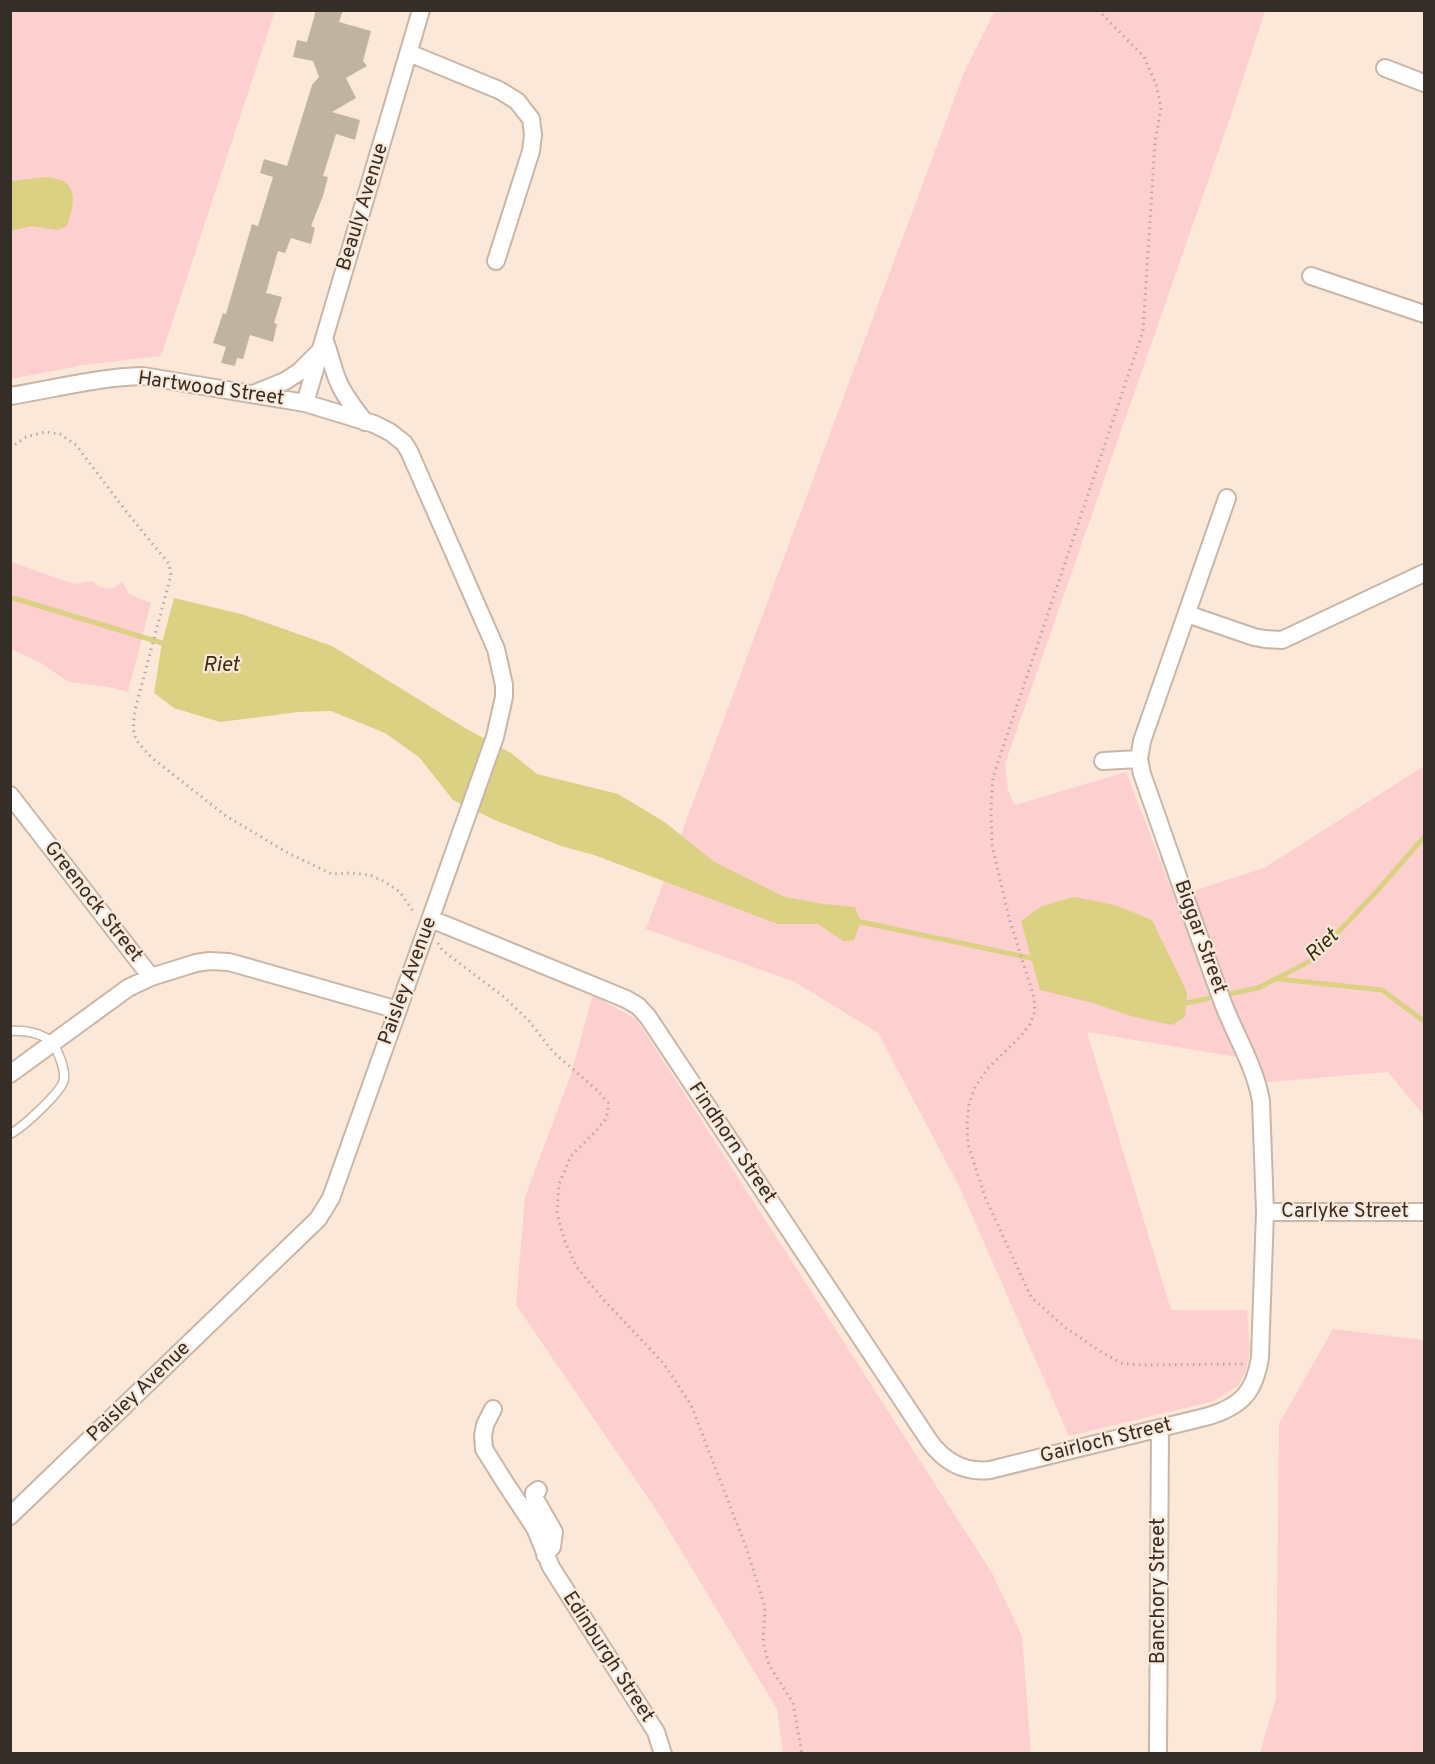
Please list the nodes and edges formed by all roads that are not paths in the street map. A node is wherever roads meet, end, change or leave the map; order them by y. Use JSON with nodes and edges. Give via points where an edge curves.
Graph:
{"nodes":[{"id":1,"x":421,"y":10,"type":"edge"},
{"id":2,"x":409,"y":53,"type":"junction"},
{"id":3,"x":1385,"y":68,"type":"dead end"},
{"id":4,"x":1425,"y":83,"type":"edge"},
{"id":5,"x":496,"y":261,"type":"dead end"},
{"id":6,"x":1311,"y":276,"type":"dead end"},
{"id":7,"x":1425,"y":314,"type":"edge"},
{"id":8,"x":322,"y":345,"type":"junction"},
{"id":9,"x":252,"y":394,"type":"junction"},
{"id":10,"x":10,"y":396,"type":"edge"},
{"id":11,"x":305,"y":403,"type":"junction"},
{"id":12,"x":365,"y":422,"type":"junction"},
{"id":13,"x":1227,"y":498,"type":"dead end"},
{"id":14,"x":1425,"y":573,"type":"edge"},
{"id":15,"x":1187,"y":614,"type":"junction"},
{"id":16,"x":1139,"y":759,"type":"junction"},
{"id":17,"x":1103,"y":761,"type":"dead end"},
{"id":18,"x":10,"y":795,"type":"edge"},
{"id":19,"x":429,"y":924,"type":"junction"},
{"id":20,"x":151,"y":977,"type":"junction"},
{"id":21,"x":398,"y":1010,"type":"junction"},
{"id":22,"x":10,"y":1031,"type":"edge"},
{"id":23,"x":53,"y":1042,"type":"junction"},
{"id":24,"x":10,"y":1074,"type":"edge"},
{"id":25,"x":10,"y":1134,"type":"edge"},
{"id":26,"x":1265,"y":1212,"type":"junction"},
{"id":27,"x":1425,"y":1212,"type":"edge"},
{"id":28,"x":1251,"y":1389,"type":"joint"},
{"id":29,"x":492,"y":1409,"type":"dead end"},
{"id":30,"x":1160,"y":1428,"type":"junction"},
{"id":31,"x":954,"y":1464,"type":"joint"},
{"id":32,"x":538,"y":1490,"type":"dead end"},
{"id":33,"x":10,"y":1516,"type":"edge"},
{"id":34,"x":547,"y":1558,"type":"junction"},
{"id":35,"x":663,"y":1754,"type":"edge"},
{"id":36,"x":1158,"y":1754,"type":"edge"}],
"edges":[{"from":1,"to":2,"type":"street","name":"Beauly Avenue"},
{"from":2,"to":5,"type":"street","via":[[499,90],[518,101],[531,119],[531,151]]},
{"from":2,"to":8,"type":"street","name":"Beauly Avenue"},
{"from":3,"to":4,"type":"street"},
{"from":6,"to":7,"type":"street"},
{"from":8,"to":9,"type":"street","via":[[299,372]]},
{"from":8,"to":11,"type":"street","name":"Beauly Avenue"},
{"from":8,"to":12,"type":"street","via":[[330,353],[337,380]]},
{"from":9,"to":10,"type":"street","name":"Hartwood Street","via":[[123,376]]},
{"from":9,"to":11,"type":"street","name":"Hartwood Street"},
{"from":11,"to":12,"type":"street","name":"Paisley Avenue"},
{"from":12,"to":19,"type":"street","name":"Paisley Avenue","via":[[390,432],[409,451],[496,649],[504,685],[495,737]]},
{"from":13,"to":15,"type":"street","name":"Biggar Street"},
{"from":14,"to":15,"type":"street","via":[[1281,640],[1254,637]]},
{"from":15,"to":16,"type":"street","name":"Biggar Street"},
{"from":16,"to":17,"type":"street"},
{"from":16,"to":26,"type":"street","name":"Biggar Street","via":[[1227,1014],[1258,1083]]},
{"from":18,"to":20,"type":"street","name":"Greenock Street"},
{"from":19,"to":21,"type":"street","name":"Paisley Avenue"},
{"from":19,"to":31,"type":"street","name":"Findhorn Street","via":[[638,1006],[930,1442]]},
{"from":20,"to":21,"type":"street","name":"Greenock Street","via":[[195,963],[220,961]]},
{"from":20,"to":23,"type":"street","via":[[114,996]]},
{"from":21,"to":33,"type":"street","name":"Paisley Avenue","via":[[331,1198],[318,1219]]},
{"from":22,"to":23,"type":"lane","via":[[36,1033]]},
{"from":23,"to":24,"type":"street"},
{"from":23,"to":25,"type":"lane","via":[[63,1068],[63,1084],[21,1128]]},
{"from":26,"to":27,"type":"street","name":"Carlyke Street"},
{"from":26,"to":28,"type":"street","name":"Biggar Street","via":[[1262,1342]]},
{"from":28,"to":30,"type":"street","name":"Gairloch Street","via":[[1221,1413]]},
{"from":29,"to":34,"type":"street","name":"Edinburgh Street","via":[[485,1425],[484,1449],[535,1528]]},
{"from":30,"to":31,"type":"street","name":"Gairloch Street","via":[[990,1470],[973,1471]]},
{"from":30,"to":36,"type":"street","name":"Banchory Street"},
{"from":32,"to":34,"type":"street","via":[[534,1497],[554,1532]]},
{"from":34,"to":35,"type":"street","name":"Edinburgh Street","via":[[656,1732]]}]}
